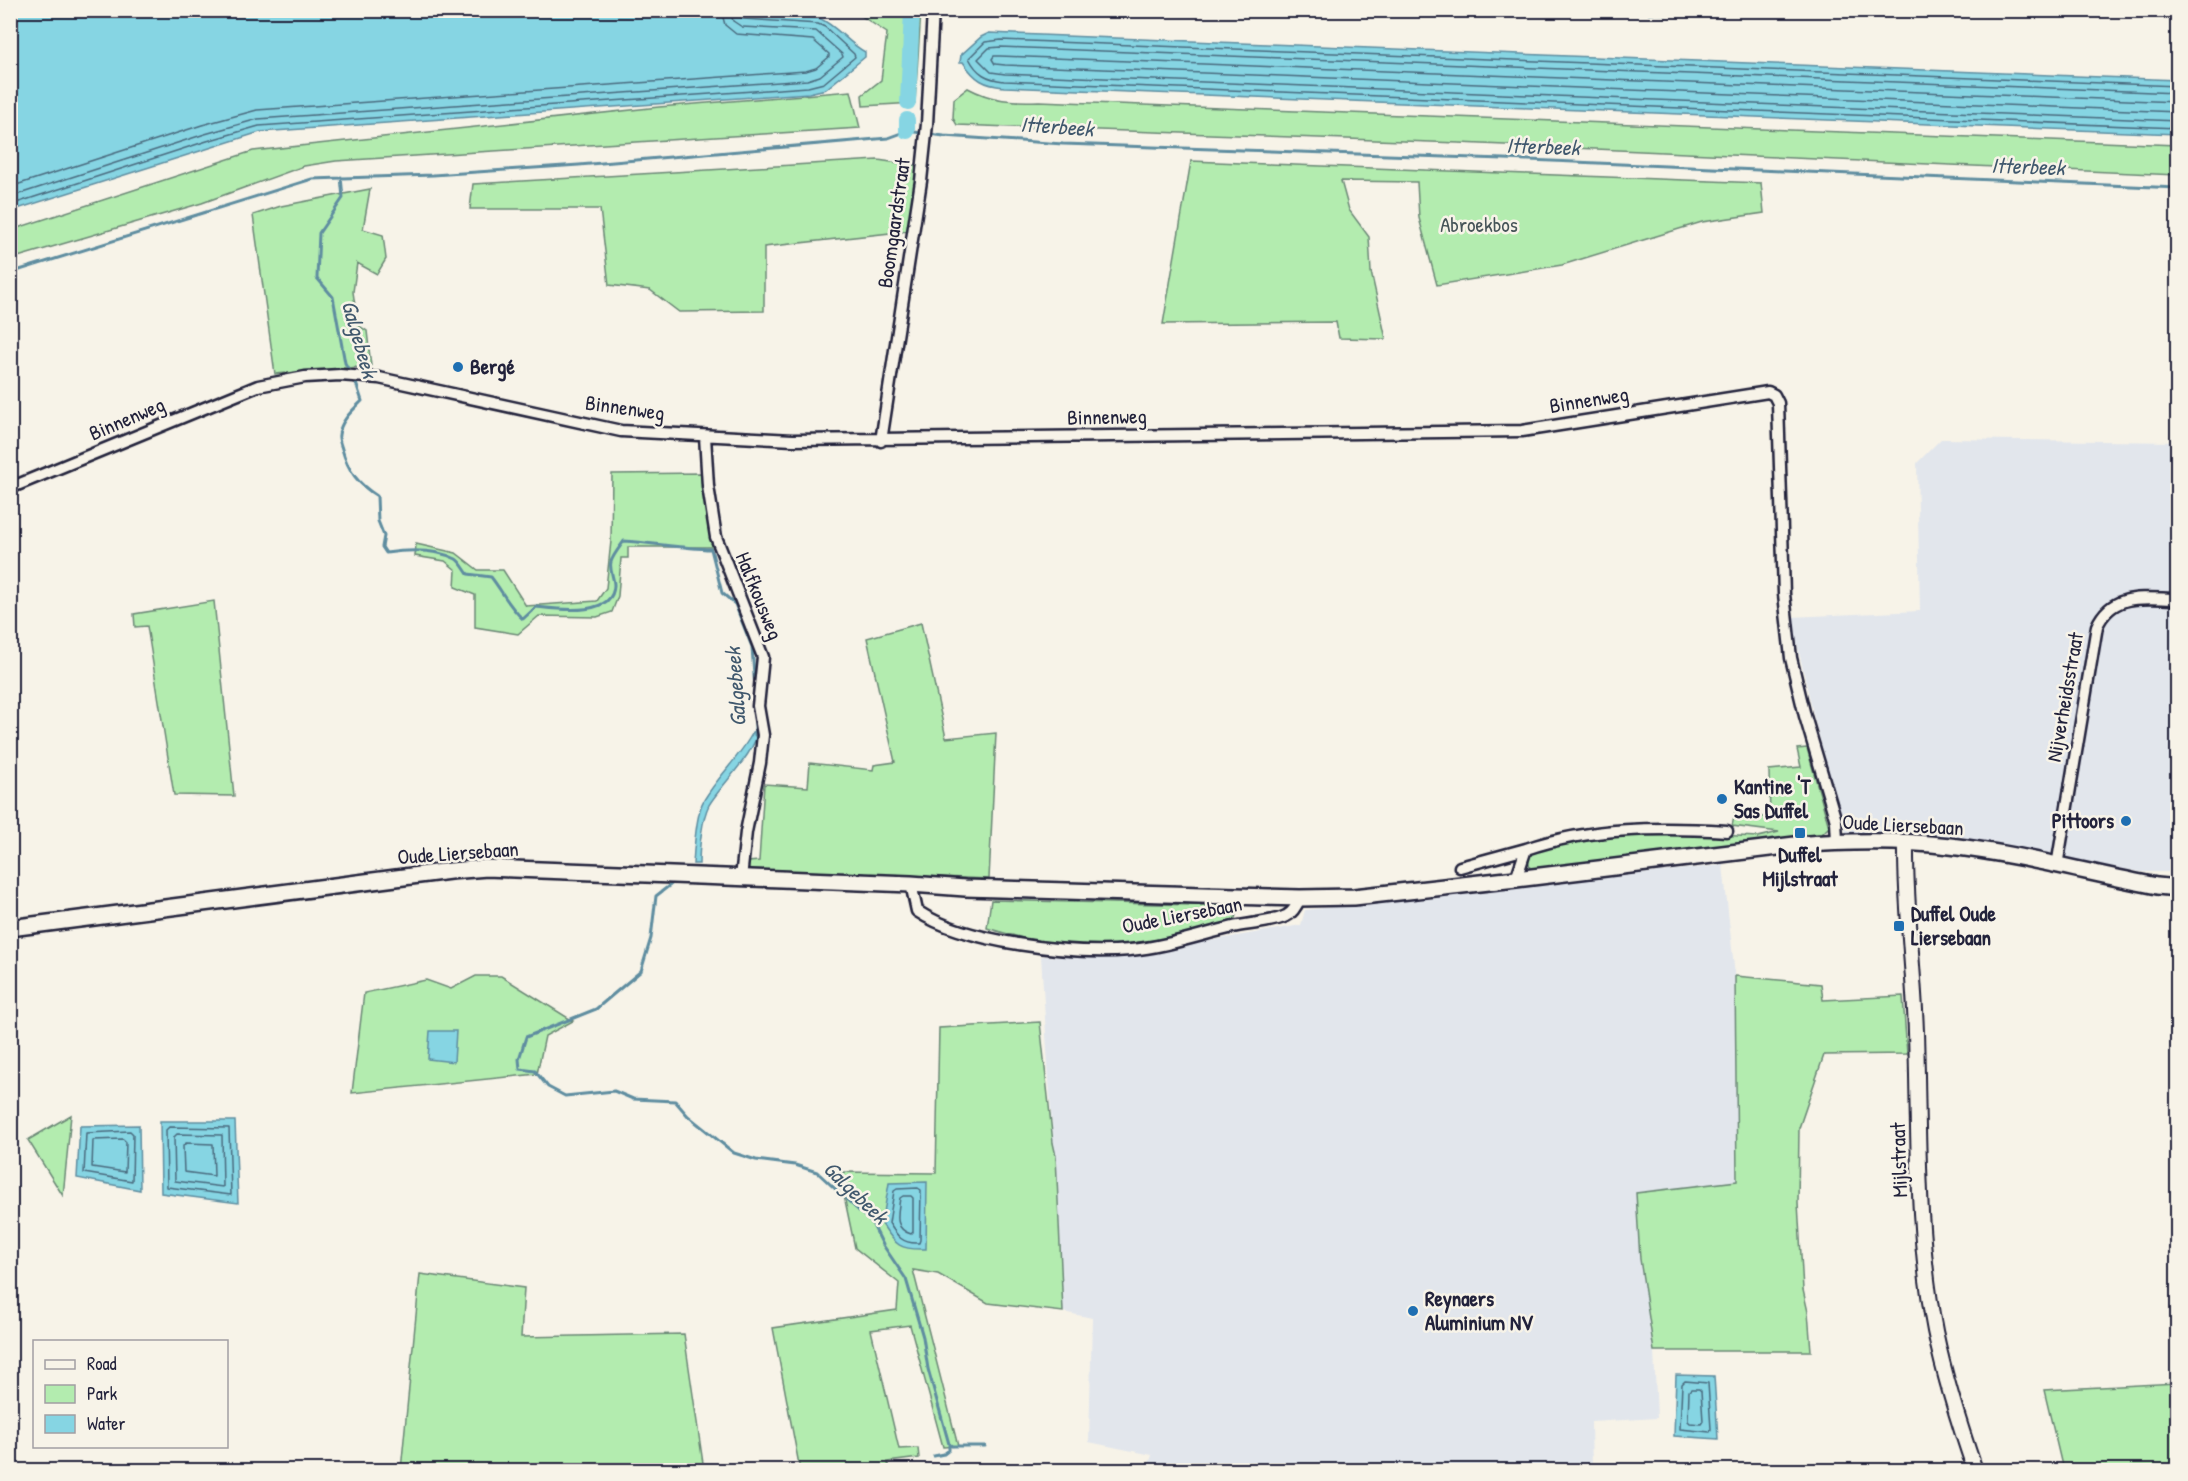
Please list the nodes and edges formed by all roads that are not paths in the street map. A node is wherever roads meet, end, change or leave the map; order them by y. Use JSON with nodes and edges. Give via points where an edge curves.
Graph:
{"nodes":[{"id":1,"x":933,"y":10,"type":"edge"},
{"id":2,"x":705,"y":436,"type":"junction"},
{"id":3,"x":882,"y":441,"type":"junction"},
{"id":4,"x":10,"y":488,"type":"edge"},
{"id":5,"x":2178,"y":599,"type":"edge"},
{"id":6,"x":1727,"y":831,"type":"dead end"},
{"id":7,"x":1837,"y":841,"type":"junction"},
{"id":8,"x":1906,"y":842,"type":"junction"},
{"id":9,"x":1526,"y":849,"type":"junction"},
{"id":10,"x":2056,"y":866,"type":"junction"},
{"id":11,"x":1460,"y":867,"type":"dead end"},
{"id":12,"x":741,"y":878,"type":"junction"},
{"id":13,"x":1516,"y":879,"type":"junction"},
{"id":14,"x":910,"y":884,"type":"junction"},
{"id":15,"x":2178,"y":888,"type":"edge"},
{"id":16,"x":1300,"y":898,"type":"junction"},
{"id":17,"x":10,"y":928,"type":"edge"},
{"id":18,"x":1975,"y":1470,"type":"edge"}],
"edges":[{"from":1,"to":3,"type":"street","name":"Boomgaardstraat","via":[[921,181]]},
{"from":2,"to":3,"type":"street","name":"Binnenweg"},
{"from":2,"to":4,"type":"street","name":"Binnenweg","via":[[621,431],[380,378],[305,377],[258,386]]},
{"from":2,"to":12,"type":"street","name":"Halfkousweg","via":[[716,537],[763,657],[758,706],[763,735]]},
{"from":3,"to":7,"type":"street","name":"Binnenweg","via":[[1522,431],[1768,392],[1778,403],[1784,594],[1791,658],[1836,821]]},
{"from":5,"to":10,"type":"street","name":"Nijverheidsstraat","via":[[2119,601],[2101,616]]},
{"from":6,"to":9,"type":"street","via":[[1655,828],[1591,833]]},
{"from":7,"to":8,"type":"main road","name":"Oude Liersebaan"},
{"from":7,"to":13,"type":"main road","name":"Oude Liersebaan"},
{"from":8,"to":10,"type":"main road","name":"Oude Liersebaan","via":[[1950,846]]},
{"from":8,"to":18,"type":"street","name":"Mijlstraat","via":[[1924,1249],[1937,1339],[1953,1406]]},
{"from":9,"to":11,"type":"street"},
{"from":9,"to":13,"type":"street"},
{"from":10,"to":15,"type":"main road","name":"Oude Liersebaan"},
{"from":12,"to":14,"type":"main road","name":"Oude Liersebaan"},
{"from":12,"to":17,"type":"main road","name":"Oude Liersebaan","via":[[487,868]]},
{"from":13,"to":16,"type":"main road","name":"Oude Liersebaan","via":[[1354,897]]},
{"from":14,"to":16,"type":"main road","name":"Oude Liersebaan"},
{"from":14,"to":16,"type":"street","name":"Oude Liersebaan","via":[[917,911],[932,921],[1024,945],[1073,950],[1131,950],[1193,938],[1286,916]]}]}
